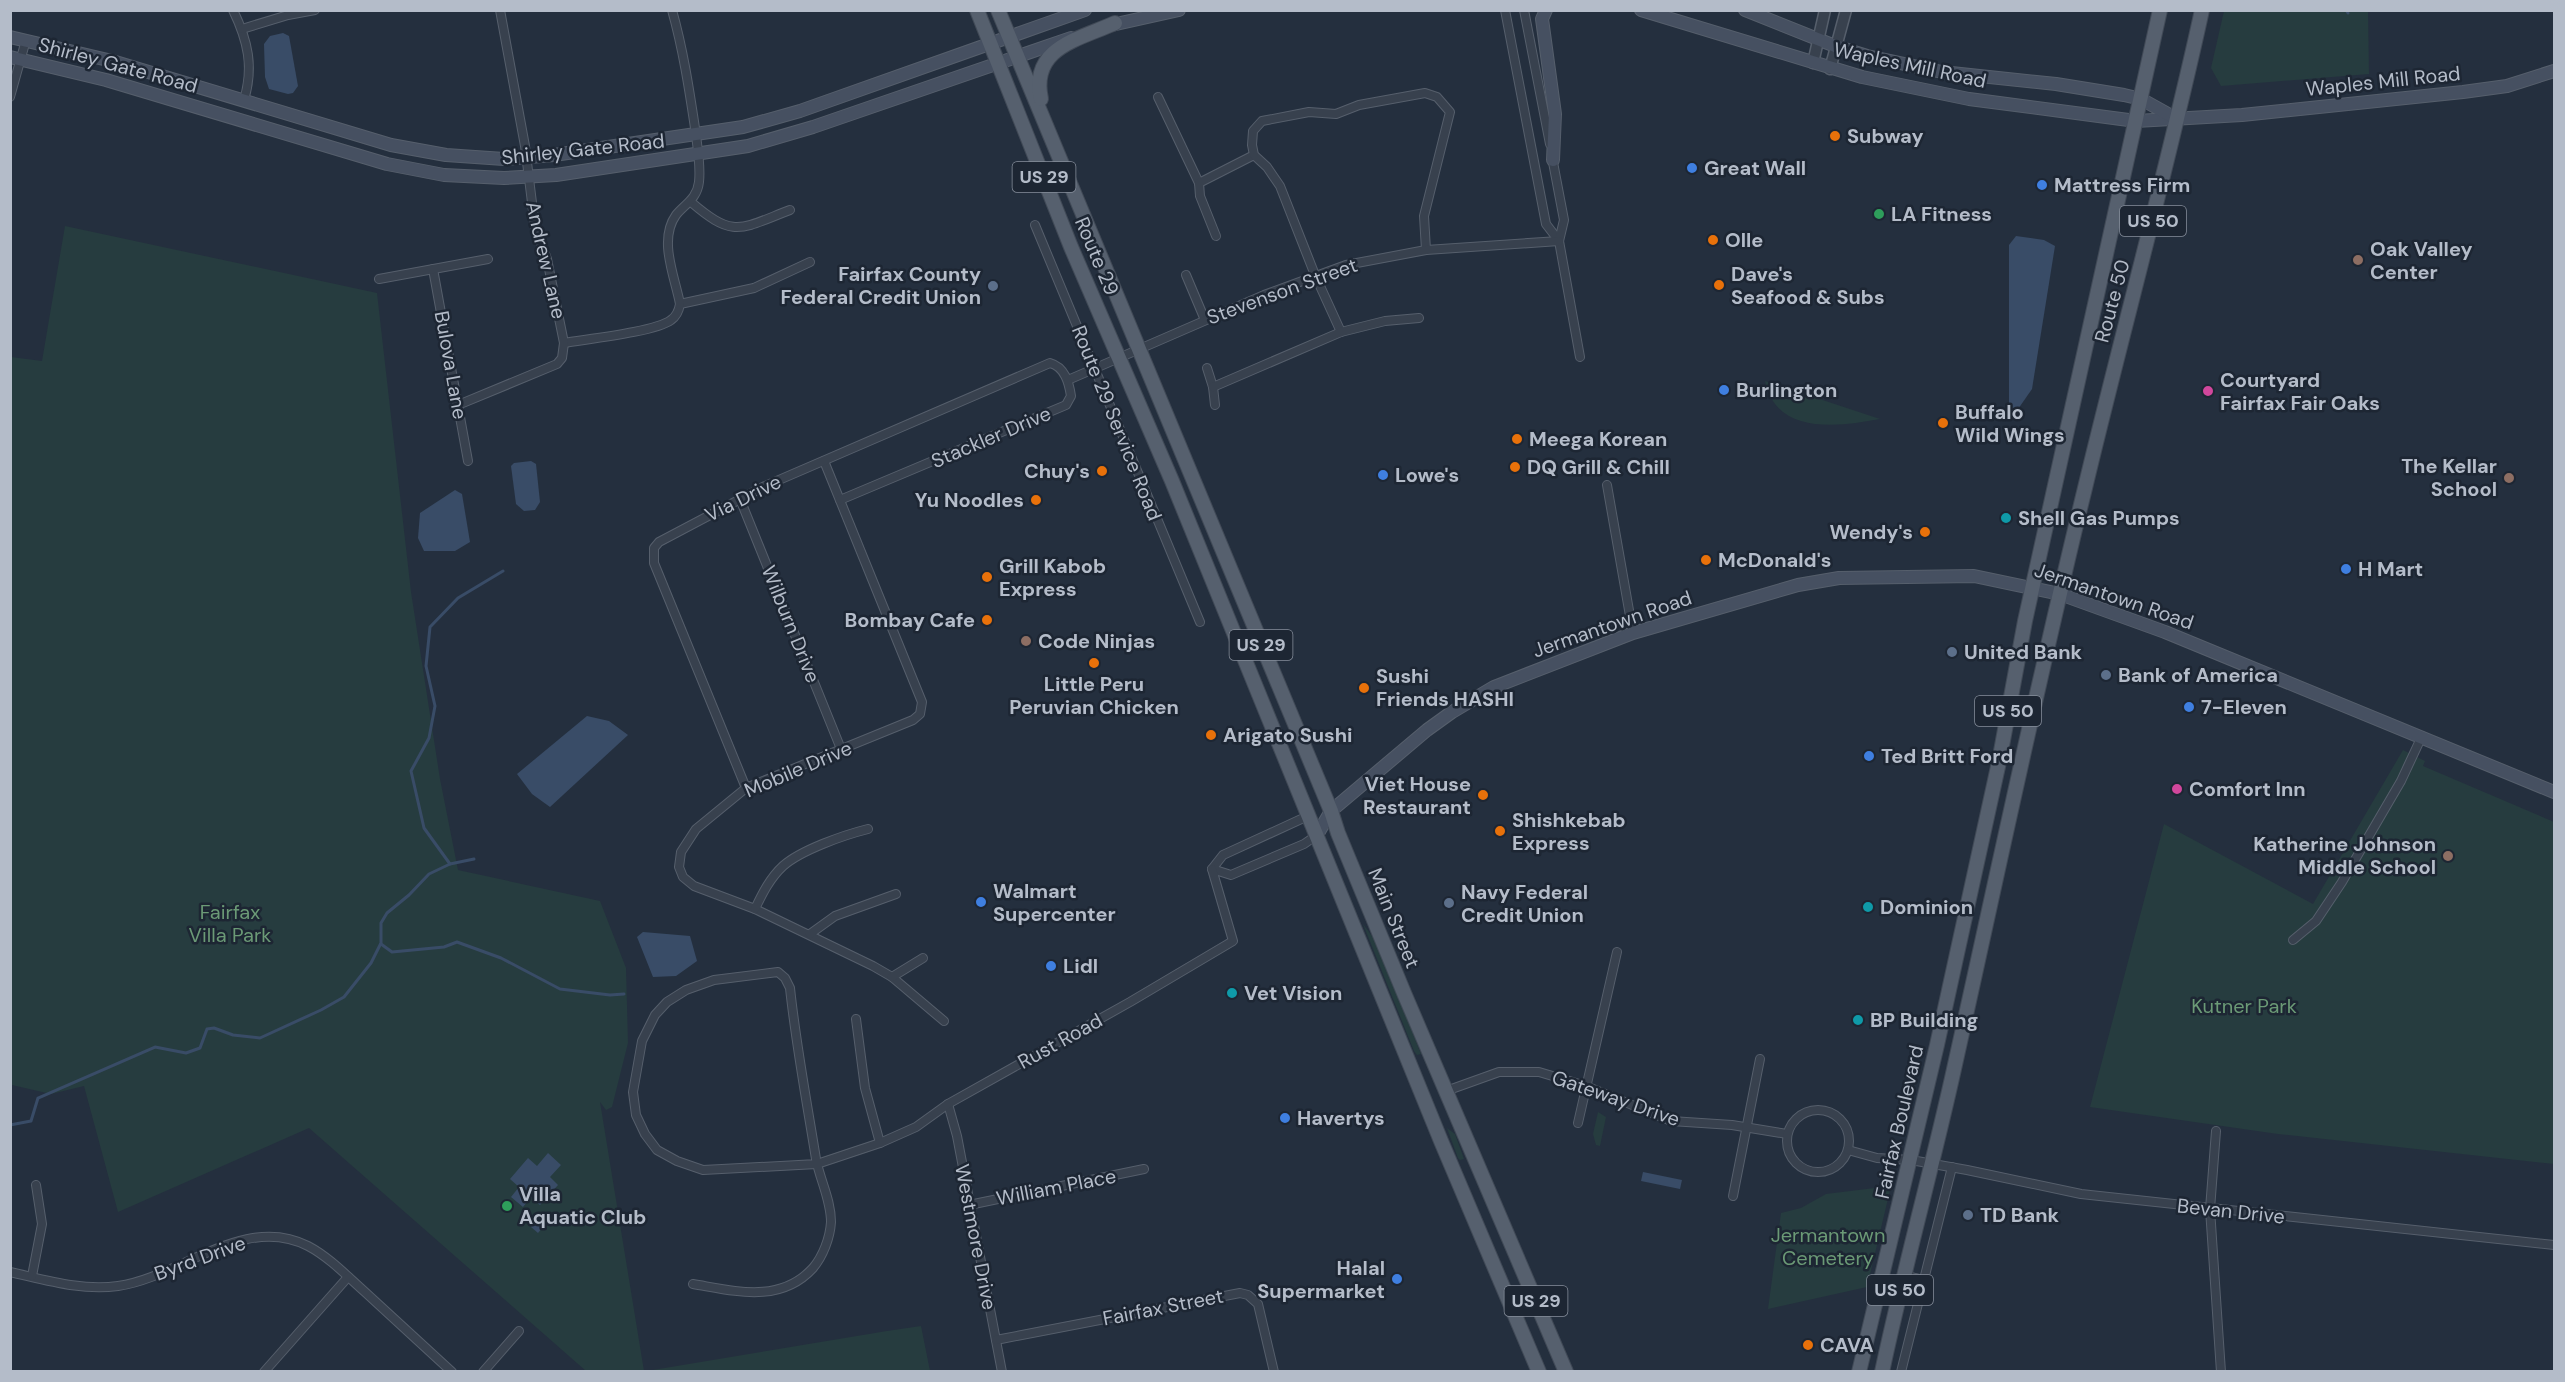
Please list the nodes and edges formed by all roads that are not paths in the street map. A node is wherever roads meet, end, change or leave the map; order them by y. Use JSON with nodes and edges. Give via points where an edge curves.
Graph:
{"nodes":[{"id":1,"x":233,"y":10,"type":"edge"},
{"id":2,"x":315,"y":10,"type":"edge"},
{"id":3,"x":500,"y":10,"type":"edge"},
{"id":4,"x":672,"y":10,"type":"edge"},
{"id":5,"x":977,"y":10,"type":"edge"},
{"id":6,"x":998,"y":10,"type":"edge"},
{"id":7,"x":1085,"y":10,"type":"edge"},
{"id":8,"x":1179,"y":10,"type":"edge"},
{"id":9,"x":1505,"y":10,"type":"edge"},
{"id":10,"x":1524,"y":10,"type":"edge"},
{"id":11,"x":1545,"y":10,"type":"edge"},
{"id":12,"x":1641,"y":10,"type":"edge"},
{"id":13,"x":1745,"y":10,"type":"edge"},
{"id":14,"x":1825,"y":10,"type":"edge"},
{"id":15,"x":1845,"y":10,"type":"edge"},
{"id":16,"x":2160,"y":10,"type":"edge"},
{"id":17,"x":2202,"y":10,"type":"edge"},
{"id":18,"x":1115,"y":23,"type":"junction"},
{"id":19,"x":242,"y":29,"type":"junction"},
{"id":20,"x":10,"y":37,"type":"edge"},
{"id":21,"x":1010,"y":38,"type":"junction"},
{"id":22,"x":1818,"y":39,"type":"junction"},
{"id":23,"x":26,"y":40,"type":"junction"},
{"id":24,"x":991,"y":44,"type":"junction"},
{"id":25,"x":1835,"y":46,"type":"junction"},
{"id":26,"x":1017,"y":56,"type":"junction"},
{"id":27,"x":15,"y":58,"type":"edge"},
{"id":28,"x":998,"y":62,"type":"junction"},
{"id":29,"x":1813,"y":63,"type":"junction"},
{"id":30,"x":1830,"y":69,"type":"junction"},
{"id":31,"x":2554,"y":71,"type":"edge"},
{"id":32,"x":10,"y":97,"type":"edge"},
{"id":33,"x":1158,"y":97,"type":"dead end"},
{"id":34,"x":2141,"y":99,"type":"junction"},
{"id":35,"x":244,"y":100,"type":"junction"},
{"id":36,"x":2178,"y":119,"type":"junction"},
{"id":37,"x":2136,"y":121,"type":"junction"},
{"id":38,"x":696,"y":135,"type":"junction"},
{"id":39,"x":1054,"y":145,"type":"junction"},
{"id":40,"x":699,"y":155,"type":"junction"},
{"id":41,"x":1254,"y":155,"type":"junction"},
{"id":42,"x":527,"y":158,"type":"junction"},
{"id":43,"x":1553,"y":160,"type":"junction"},
{"id":44,"x":529,"y":177,"type":"junction"},
{"id":45,"x":1199,"y":183,"type":"junction"},
{"id":46,"x":691,"y":202,"type":"junction"},
{"id":47,"x":789,"y":210,"type":"dead end"},
{"id":48,"x":1035,"y":225,"type":"dead end"},
{"id":49,"x":1216,"y":236,"type":"dead end"},
{"id":50,"x":1559,"y":241,"type":"junction"},
{"id":51,"x":1425,"y":250,"type":"junction"},
{"id":52,"x":488,"y":259,"type":"dead end"},
{"id":53,"x":810,"y":262,"type":"dead end"},
{"id":54,"x":433,"y":269,"type":"junction"},
{"id":55,"x":1186,"y":275,"type":"dead end"},
{"id":56,"x":1315,"y":275,"type":"junction"},
{"id":57,"x":379,"y":279,"type":"dead end"},
{"id":58,"x":680,"y":304,"type":"junction"},
{"id":59,"x":1419,"y":318,"type":"dead end"},
{"id":60,"x":1204,"y":320,"type":"junction"},
{"id":61,"x":1341,"y":332,"type":"junction"},
{"id":62,"x":564,"y":343,"type":"junction"},
{"id":63,"x":1138,"y":348,"type":"junction"},
{"id":64,"x":1119,"y":357,"type":"junction"},
{"id":65,"x":1580,"y":357,"type":"dead end"},
{"id":66,"x":1207,"y":368,"type":"dead end"},
{"id":67,"x":1095,"y":369,"type":"junction"},
{"id":68,"x":1068,"y":380,"type":"junction"},
{"id":69,"x":1213,"y":387,"type":"junction"},
{"id":70,"x":458,"y":405,"type":"junction"},
{"id":71,"x":1215,"y":405,"type":"dead end"},
{"id":72,"x":2061,"y":458,"type":"joint"},
{"id":73,"x":468,"y":461,"type":"dead end"},
{"id":74,"x":824,"y":461,"type":"junction"},
{"id":75,"x":2091,"y":461,"type":"joint"},
{"id":76,"x":1192,"y":478,"type":"joint"},
{"id":77,"x":1172,"y":481,"type":"joint"},
{"id":78,"x":1607,"y":485,"type":"dead end"},
{"id":79,"x":740,"y":499,"type":"junction"},
{"id":80,"x":840,"y":500,"type":"junction"},
{"id":81,"x":2034,"y":587,"type":"junction"},
{"id":82,"x":2060,"y":594,"type":"junction"},
{"id":83,"x":1200,"y":622,"type":"dead end"},
{"id":84,"x":1633,"y":633,"type":"junction"},
{"id":85,"x":2422,"y":736,"type":"junction"},
{"id":86,"x":2003,"y":737,"type":"junction"},
{"id":87,"x":2025,"y":746,"type":"junction"},
{"id":88,"x":841,"y":749,"type":"junction"},
{"id":89,"x":746,"y":789,"type":"junction"},
{"id":90,"x":2554,"y":792,"type":"edge"},
{"id":91,"x":1331,"y":811,"type":"junction"},
{"id":92,"x":1310,"y":815,"type":"junction"},
{"id":93,"x":868,"y":829,"type":"dead end"},
{"id":94,"x":1317,"y":835,"type":"junction"},
{"id":95,"x":1212,"y":869,"type":"junction"},
{"id":96,"x":896,"y":894,"type":"dead end"},
{"id":97,"x":1968,"y":896,"type":"junction"},
{"id":98,"x":1990,"y":906,"type":"junction"},
{"id":99,"x":754,"y":909,"type":"junction"},
{"id":100,"x":810,"y":934,"type":"junction"},
{"id":101,"x":2293,"y":940,"type":"dead end"},
{"id":102,"x":1617,"y":952,"type":"dead end"},
{"id":103,"x":923,"y":958,"type":"dead end"},
{"id":104,"x":892,"y":977,"type":"junction"},
{"id":105,"x":856,"y":1019,"type":"dead end"},
{"id":106,"x":944,"y":1021,"type":"dead end"},
{"id":107,"x":1760,"y":1059,"type":"dead end"},
{"id":108,"x":1587,"y":1086,"type":"junction"},
{"id":109,"x":1446,"y":1091,"type":"junction"},
{"id":110,"x":948,"y":1104,"type":"junction"},
{"id":111,"x":1578,"y":1123,"type":"dead end"},
{"id":112,"x":1747,"y":1127,"type":"junction"},
{"id":113,"x":2216,"y":1131,"type":"dead end"},
{"id":114,"x":1787,"y":1134,"type":"junction"},
{"id":115,"x":880,"y":1143,"type":"junction"},
{"id":116,"x":1848,"y":1150,"type":"junction"},
{"id":117,"x":1911,"y":1160,"type":"junction"},
{"id":118,"x":1931,"y":1163,"type":"junction"},
{"id":119,"x":817,"y":1164,"type":"junction"},
{"id":120,"x":1952,"y":1167,"type":"junction"},
{"id":121,"x":1144,"y":1169,"type":"dead end"},
{"id":122,"x":36,"y":1185,"type":"dead end"},
{"id":123,"x":1733,"y":1196,"type":"dead end"},
{"id":124,"x":969,"y":1205,"type":"junction"},
{"id":125,"x":2210,"y":1209,"type":"junction"},
{"id":126,"x":2554,"y":1245,"type":"edge"},
{"id":127,"x":10,"y":1272,"type":"edge"},
{"id":128,"x":1903,"y":1275,"type":"junction"},
{"id":129,"x":32,"y":1276,"type":"junction"},
{"id":130,"x":348,"y":1277,"type":"junction"},
{"id":131,"x":1924,"y":1280,"type":"junction"},
{"id":132,"x":693,"y":1284,"type":"dead end"},
{"id":133,"x":519,"y":1331,"type":"dead end"},
{"id":134,"x":996,"y":1340,"type":"junction"},
{"id":135,"x":264,"y":1371,"type":"edge"},
{"id":136,"x":452,"y":1371,"type":"edge"},
{"id":137,"x":483,"y":1371,"type":"edge"},
{"id":138,"x":1002,"y":1371,"type":"edge"},
{"id":139,"x":1274,"y":1371,"type":"edge"},
{"id":140,"x":1539,"y":1371,"type":"edge"},
{"id":141,"x":1566,"y":1371,"type":"edge"},
{"id":142,"x":1859,"y":1371,"type":"edge"},
{"id":143,"x":1882,"y":1371,"type":"edge"},
{"id":144,"x":1901,"y":1371,"type":"edge"},
{"id":145,"x":2221,"y":1371,"type":"edge"}],
"edges":[{"from":1,"to":19,"type":"street"},
{"from":2,"to":19,"type":"street"},
{"from":3,"to":42,"type":"street","name":"Andrew Lane"},
{"from":4,"to":38,"type":"street","via":[[686,62]]},
{"from":5,"to":24,"type":"main road","name":"Route 29","number":"US 29"},
{"from":6,"to":21,"type":"main road","name":"Route 29","number":"US 29"},
{"from":7,"to":21,"type":"main road"},
{"from":8,"to":18,"type":"main road"},
{"from":9,"to":50,"type":"street","via":[[1546,224]]},
{"from":10,"to":43,"type":"street"},
{"from":11,"to":43,"type":"main road","via":[[1542,20],[1555,114]]},
{"from":12,"to":29,"type":"main road","name":"Waples Mill Road"},
{"from":13,"to":22,"type":"main road","name":"Waples Mill Road"},
{"from":14,"to":22,"type":"street"},
{"from":15,"to":25,"type":"street"},
{"from":16,"to":34,"type":"main road","name":"Route 50","number":"US 50"},
{"from":17,"to":36,"type":"main road","name":"Route 50","number":"US 50"},
{"from":18,"to":26,"type":"main road"},
{"from":18,"to":39,"type":"main road","via":[[1060,48],[1042,65],[1040,94]]},
{"from":19,"to":35,"type":"street","via":[[250,66]]},
{"from":20,"to":23,"type":"main road","name":"Shirley Gate Road"},
{"from":21,"to":24,"type":"main road","name":"Shirley Gate Road"},
{"from":21,"to":26,"type":"main road","name":"Route 29","number":"US 29"},
{"from":22,"to":25,"type":"main road","name":"Waples Mill Road"},
{"from":22,"to":29,"type":"street"},
{"from":23,"to":27,"type":"street"},
{"from":23,"to":35,"type":"main road","name":"Shirley Gate Road"},
{"from":24,"to":28,"type":"main road","name":"Route 29","number":"US 29"},
{"from":24,"to":38,"type":"main road","name":"Shirley Gate Road","via":[[800,111]]},
{"from":25,"to":30,"type":"street"},
{"from":25,"to":34,"type":"main road","name":"Waples Mill Road","via":[[1942,72],[2056,84]]},
{"from":26,"to":28,"type":"main road","name":"Shirley Gate Road"},
{"from":26,"to":39,"type":"main road","name":"Route 29","number":"US 29"},
{"from":27,"to":32,"type":"street"},
{"from":27,"to":44,"type":"main road","name":"Shirley Gate Road","via":[[106,80],[387,164],[475,178]]},
{"from":28,"to":40,"type":"main road","name":"Shirley Gate Road","via":[[786,136]]},
{"from":28,"to":64,"type":"main road","name":"Route 29","number":"US 29"},
{"from":29,"to":30,"type":"main road","name":"Waples Mill Road"},
{"from":30,"to":37,"type":"main road","name":"Waples Mill Road","via":[[1938,94]]},
{"from":31,"to":36,"type":"main road","name":"Waples Mill Road","via":[[2516,84],[2474,91]]},
{"from":33,"to":45,"type":"street"},
{"from":34,"to":36,"type":"main road","name":"Waples Mill Road"},
{"from":34,"to":37,"type":"main road","name":"Route 50","number":"US 50"},
{"from":35,"to":42,"type":"main road","name":"Shirley Gate Road","via":[[417,150],[476,158]]},
{"from":36,"to":37,"type":"main road","name":"Waples Mill Road"},
{"from":36,"to":75,"type":"main road","name":"Route 50","number":"US 50"},
{"from":37,"to":72,"type":"main road","name":"Route 50","number":"US 50"},
{"from":38,"to":40,"type":"street"},
{"from":38,"to":42,"type":"main road","name":"Shirley Gate Road"},
{"from":39,"to":63,"type":"main road","name":"Route 29","number":"US 29"},
{"from":40,"to":44,"type":"main road","name":"Shirley Gate Road"},
{"from":40,"to":46,"type":"street","via":[[699,185]]},
{"from":41,"to":45,"type":"street"},
{"from":41,"to":51,"type":"street","via":[[1253,130],[1262,121],[1310,112],[1336,114],[1359,105],[1425,93],[1437,98],[1450,112],[1424,216]]},
{"from":41,"to":56,"type":"street","via":[[1280,186]]},
{"from":42,"to":44,"type":"street","name":"Andrew Lane"},
{"from":43,"to":50,"type":"street","via":[[1564,220]]},
{"from":44,"to":62,"type":"street","name":"Andrew Lane","via":[[535,227],[547,259]]},
{"from":45,"to":49,"type":"street","via":[[1200,196]]},
{"from":46,"to":47,"type":"street","via":[[723,226],[738,228]]},
{"from":46,"to":58,"type":"street","via":[[668,230]]},
{"from":48,"to":67,"type":"street","name":"Route 29 Service Road"},
{"from":50,"to":51,"type":"street","name":"Stevenson Street"},
{"from":50,"to":65,"type":"street"},
{"from":51,"to":56,"type":"street","name":"Stevenson Street","via":[[1363,261]]},
{"from":52,"to":54,"type":"street"},
{"from":53,"to":58,"type":"street","via":[[754,288]]},
{"from":54,"to":57,"type":"street"},
{"from":54,"to":70,"type":"street","name":"Bulova Lane"},
{"from":55,"to":60,"type":"street"},
{"from":56,"to":60,"type":"street","name":"Stevenson Street"},
{"from":56,"to":61,"type":"street"},
{"from":58,"to":62,"type":"street","name":"Andrew Lane","via":[[671,320]]},
{"from":59,"to":61,"type":"street","via":[[1385,321]]},
{"from":60,"to":63,"type":"street","name":"Stevenson Street"},
{"from":61,"to":69,"type":"street"},
{"from":62,"to":70,"type":"street","name":"Andrew Lane","via":[[557,364]]},
{"from":63,"to":64,"type":"street","name":"Stevenson Street"},
{"from":63,"to":76,"type":"main road","name":"Route 29","number":"US 29"},
{"from":64,"to":67,"type":"street"},
{"from":64,"to":77,"type":"main road","name":"Route 29","number":"US 29"},
{"from":66,"to":69,"type":"street"},
{"from":67,"to":68,"type":"street"},
{"from":67,"to":83,"type":"street","name":"Route 29 Service Road"},
{"from":68,"to":74,"type":"street","name":"Via Drive","via":[[1050,363]]},
{"from":68,"to":80,"type":"street","name":"Stackler Drive","via":[[1071,396],[1066,405]]},
{"from":69,"to":71,"type":"street"},
{"from":70,"to":73,"type":"street","name":"Bulova Lane"},
{"from":72,"to":81,"type":"main road","name":"Fairfax Boulevard","number":"US 50"},
{"from":74,"to":79,"type":"street","name":"Via Drive"},
{"from":74,"to":80,"type":"street","name":"Mobile Drive"},
{"from":75,"to":82,"type":"main road","name":"Fairfax Boulevard","number":"US 50"},
{"from":76,"to":91,"type":"main road","name":"Main Street","number":"US 29"},
{"from":77,"to":92,"type":"main road","name":"Main Street","number":"US 29"},
{"from":78,"to":84,"type":"street"},
{"from":79,"to":88,"type":"street","name":"Wilburn Drive"},
{"from":79,"to":89,"type":"street","name":"Via Drive","via":[[663,539],[653,556]]},
{"from":80,"to":88,"type":"street","name":"Mobile Drive","via":[[922,702],[913,720]]},
{"from":81,"to":82,"type":"main road","name":"Jermantown Road"},
{"from":81,"to":84,"type":"main road","name":"Jermantown Road","via":[[1974,576],[1839,578],[1798,585]]},
{"from":81,"to":86,"type":"main road","name":"Fairfax Boulevard","number":"US 50"},
{"from":82,"to":85,"type":"main road","name":"Jermantown Road"},
{"from":82,"to":87,"type":"main road","name":"Fairfax Boulevard","number":"US 50"},
{"from":84,"to":91,"type":"main road","name":"Jermantown Road","via":[[1472,699],[1427,730]]},
{"from":85,"to":90,"type":"main road","name":"Jermantown Road"},
{"from":85,"to":101,"type":"street","via":[[2401,781],[2342,882],[2316,921]]},
{"from":86,"to":87,"type":"main road"},
{"from":86,"to":97,"type":"main road","name":"Fairfax Boulevard","number":"US 50"},
{"from":87,"to":98,"type":"main road","name":"Fairfax Boulevard","number":"US 50"},
{"from":88,"to":89,"type":"street","name":"Mobile Drive"},
{"from":89,"to":99,"type":"street","name":"Mobile Drive","via":[[696,829],[681,852],[679,867],[683,877],[694,886]]},
{"from":91,"to":92,"type":"main road","name":"Jermantown Road"},
{"from":91,"to":94,"type":"main road","name":"Jermantown Road"},
{"from":91,"to":109,"type":"main road","name":"Main Street","number":"US 29"},
{"from":92,"to":94,"type":"main road","name":"Main Street","number":"US 29"},
{"from":92,"to":95,"type":"street","via":[[1222,855]]},
{"from":93,"to":99,"type":"street","via":[[789,861],[767,885]]},
{"from":94,"to":95,"type":"street","via":[[1231,875]]},
{"from":94,"to":140,"type":"main road","name":"Main Street","number":"US 29"},
{"from":95,"to":110,"type":"street","name":"Rust Road","via":[[1233,941]]},
{"from":96,"to":100,"type":"street","via":[[835,916]]},
{"from":97,"to":98,"type":"main road"},
{"from":97,"to":117,"type":"main road","name":"Fairfax Boulevard","number":"US 50"},
{"from":98,"to":118,"type":"main road","name":"Fairfax Boulevard","number":"US 50"},
{"from":99,"to":100,"type":"street","name":"Mobile Drive"},
{"from":100,"to":104,"type":"street","name":"Mobile Drive"},
{"from":102,"to":108,"type":"street"},
{"from":103,"to":104,"type":"street"},
{"from":104,"to":106,"type":"street","name":"Mobile Drive"},
{"from":105,"to":115,"type":"street","via":[[865,1088]]},
{"from":107,"to":112,"type":"street"},
{"from":108,"to":109,"type":"street","name":"Gateway Drive","via":[[1539,1072],[1499,1072]]},
{"from":108,"to":111,"type":"street"},
{"from":108,"to":112,"type":"street","name":"Gateway Drive","via":[[1671,1121]]},
{"from":109,"to":141,"type":"main road","name":"Main Street","number":"US 29"},
{"from":110,"to":115,"type":"street","name":"Rust Road","via":[[916,1127]]},
{"from":110,"to":124,"type":"street","name":"Westmore Drive"},
{"from":112,"to":114,"type":"street","name":"Gateway Drive"},
{"from":112,"to":123,"type":"street"},
{"from":113,"to":125,"type":"street"},
{"from":114,"to":116,"type":"street","via":[[1790,1154],[1796,1163],[1815,1172],[1835,1167]]},
{"from":114,"to":116,"type":"street","via":[[1798,1117],[1816,1110],[1826,1111],[1842,1122],[1849,1140]]},
{"from":115,"to":119,"type":"street","name":"Rust Road"},
{"from":116,"to":117,"type":"street","via":[[1877,1158]]},
{"from":117,"to":118,"type":"street","name":"Bevan Drive"},
{"from":117,"to":142,"type":"main road","name":"Fairfax Boulevard","number":"US 50"},
{"from":118,"to":120,"type":"street","name":"Bevan Drive"},
{"from":118,"to":128,"type":"main road","name":"Fairfax Boulevard","number":"US 50"},
{"from":119,"to":119,"type":"street","via":[[703,1170],[657,1150],[636,1115],[633,1092],[642,1041],[655,1015],[667,1002],[714,980],[778,972],[785,978],[790,988]]},
{"from":119,"to":132,"type":"street","via":[[829,1205],[830,1228],[822,1254],[807,1274],[787,1287],[764,1293]]},
{"from":120,"to":125,"type":"street","name":"Bevan Drive","via":[[2081,1194]]},
{"from":120,"to":131,"type":"street"},
{"from":121,"to":124,"type":"street","name":"William Place"},
{"from":122,"to":129,"type":"street","via":[[42,1224]]},
{"from":124,"to":134,"type":"street","name":"Westmore Drive"},
{"from":125,"to":126,"type":"street","name":"Bevan Drive"},
{"from":125,"to":145,"type":"street"},
{"from":127,"to":129,"type":"street","name":"Byrd Drive"},
{"from":128,"to":131,"type":"street"},
{"from":128,"to":143,"type":"main road","name":"Fairfax Boulevard","number":"US 50"},
{"from":129,"to":130,"type":"street","name":"Byrd Drive","via":[[84,1287],[120,1285],[233,1243],[267,1237],[307,1246]]},
{"from":130,"to":135,"type":"street"},
{"from":130,"to":136,"type":"street","name":"Byrd Drive"},
{"from":131,"to":144,"type":"street"},
{"from":133,"to":137,"type":"street"},
{"from":134,"to":138,"type":"street","name":"Westmore Drive"},
{"from":134,"to":139,"type":"street","name":"Fairfax Street","via":[[1240,1293],[1258,1304]]}]}
